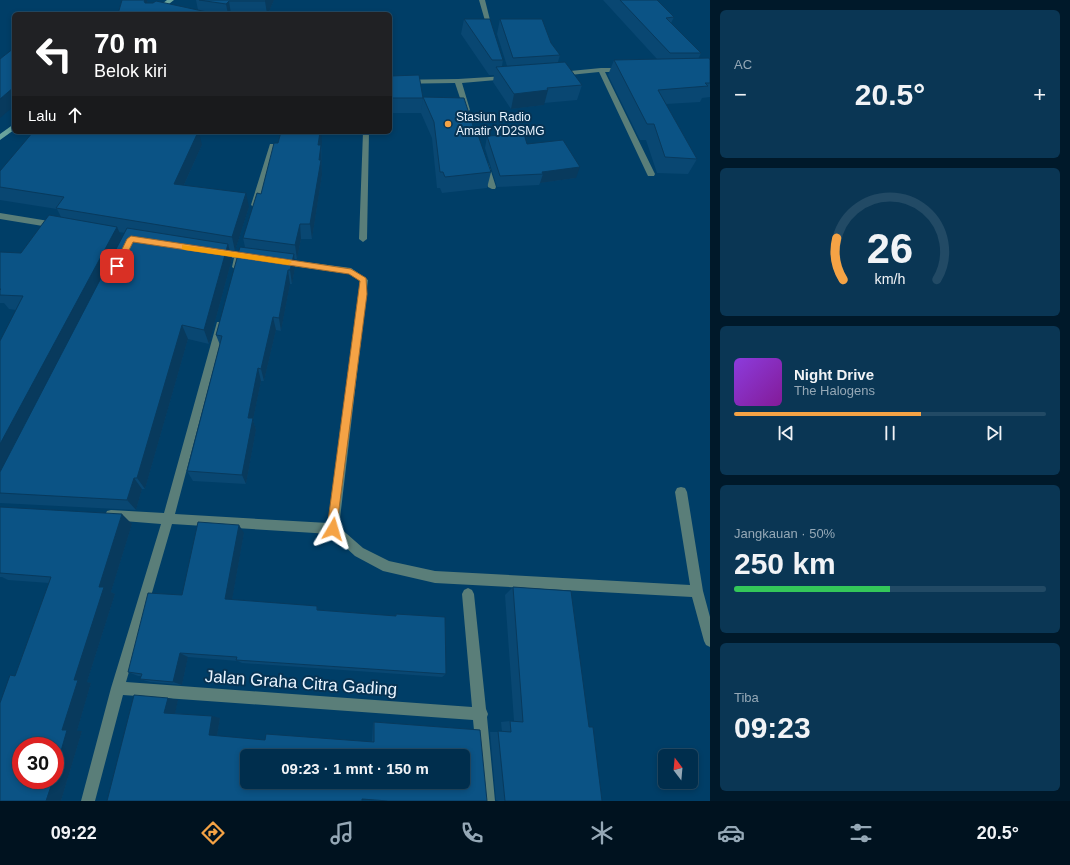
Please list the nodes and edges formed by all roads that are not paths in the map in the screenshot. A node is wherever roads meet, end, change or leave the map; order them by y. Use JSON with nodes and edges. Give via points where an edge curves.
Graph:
{"nodes":[{"id":1,"x":171,"y":0,"type":"edge"},
{"id":2,"x":482,"y":0,"type":"edge"},
{"id":3,"x":155,"y":12,"type":"edge"},
{"id":4,"x":493,"y":35,"type":"edge"},
{"id":5,"x":601,"y":70,"type":"junction"},
{"id":6,"x":633,"y":70,"type":"edge"},
{"id":7,"x":504,"y":71,"type":"edge"},
{"id":8,"x":554,"y":74,"type":"edge"},
{"id":9,"x":514,"y":77,"type":"edge"},
{"id":10,"x":506,"y":78,"type":"junction"},
{"id":11,"x":458,"y":81,"type":"junction"},
{"id":12,"x":392,"y":82,"type":"edge"},
{"id":13,"x":469,"y":116,"type":"edge"},
{"id":14,"x":12,"y":128,"type":"edge"},
{"id":15,"x":366,"y":134,"type":"edge"},
{"id":16,"x":0,"y":138,"type":"edge"},
{"id":17,"x":273,"y":146,"type":"edge"},
{"id":18,"x":483,"y":158,"type":"edge"},
{"id":19,"x":651,"y":174,"type":"dead end"},
{"id":20,"x":492,"y":187,"type":"edge"},
{"id":21,"x":253,"y":212,"type":"edge"},
{"id":22,"x":0,"y":216,"type":"edge"},
{"id":23,"x":62,"y":227,"type":"edge"},
{"id":24,"x":363,"y":239,"type":"dead end"},
{"id":25,"x":208,"y":251,"type":"edge"},
{"id":26,"x":269,"y":260,"type":"edge"},
{"id":27,"x":233,"y":278,"type":"edge"},
{"id":28,"x":223,"y":316,"type":"edge"},
{"id":29,"x":681,"y":492,"type":"dead end"},
{"id":30,"x":96,"y":514,"type":"edge"},
{"id":31,"x":168,"y":518,"type":"junction"},
{"id":32,"x":333,"y":529,"type":"junction"},
{"id":33,"x":697,"y":591,"type":"junction"},
{"id":34,"x":468,"y":594,"type":"dead end"},
{"id":35,"x":710,"y":641,"type":"edge"},
{"id":36,"x":118,"y":688,"type":"junction"},
{"id":37,"x":481,"y":714,"type":"junction"},
{"id":38,"x":88,"y":801,"type":"edge"},
{"id":39,"x":488,"y":801,"type":"edge"}],
"edges":[{"from":1,"to":3,"type":"main road"},
{"from":2,"to":4,"type":"street"},
{"from":5,"to":6,"type":"street"},
{"from":5,"to":8,"type":"street"},
{"from":5,"to":19,"type":"street"},
{"from":7,"to":10,"type":"street"},
{"from":9,"to":10,"type":"street"},
{"from":10,"to":11,"type":"street"},
{"from":11,"to":12,"type":"street"},
{"from":11,"to":13,"type":"street"},
{"from":14,"to":16,"type":"main road"},
{"from":15,"to":24,"type":"street"},
{"from":17,"to":21,"type":"street"},
{"from":18,"to":20,"type":"street"},
{"from":22,"to":23,"type":"street"},
{"from":25,"to":27,"type":"street","via":[[242,254]]},
{"from":26,"to":32,"type":"street","via":[[351,271],[364,280]]},
{"from":28,"to":31,"type":"street"},
{"from":29,"to":33,"type":"street"},
{"from":30,"to":31,"type":"street"},
{"from":31,"to":32,"type":"street"},
{"from":31,"to":36,"type":"street"},
{"from":32,"to":33,"type":"street","via":[[359,552],[387,567],[435,577]]},
{"from":33,"to":35,"type":"street"},
{"from":34,"to":37,"type":"street"},
{"from":36,"to":37,"type":"street","name":"Jalan Graha Citra Gading"},
{"from":36,"to":38,"type":"street"},
{"from":37,"to":39,"type":"street"}]}
